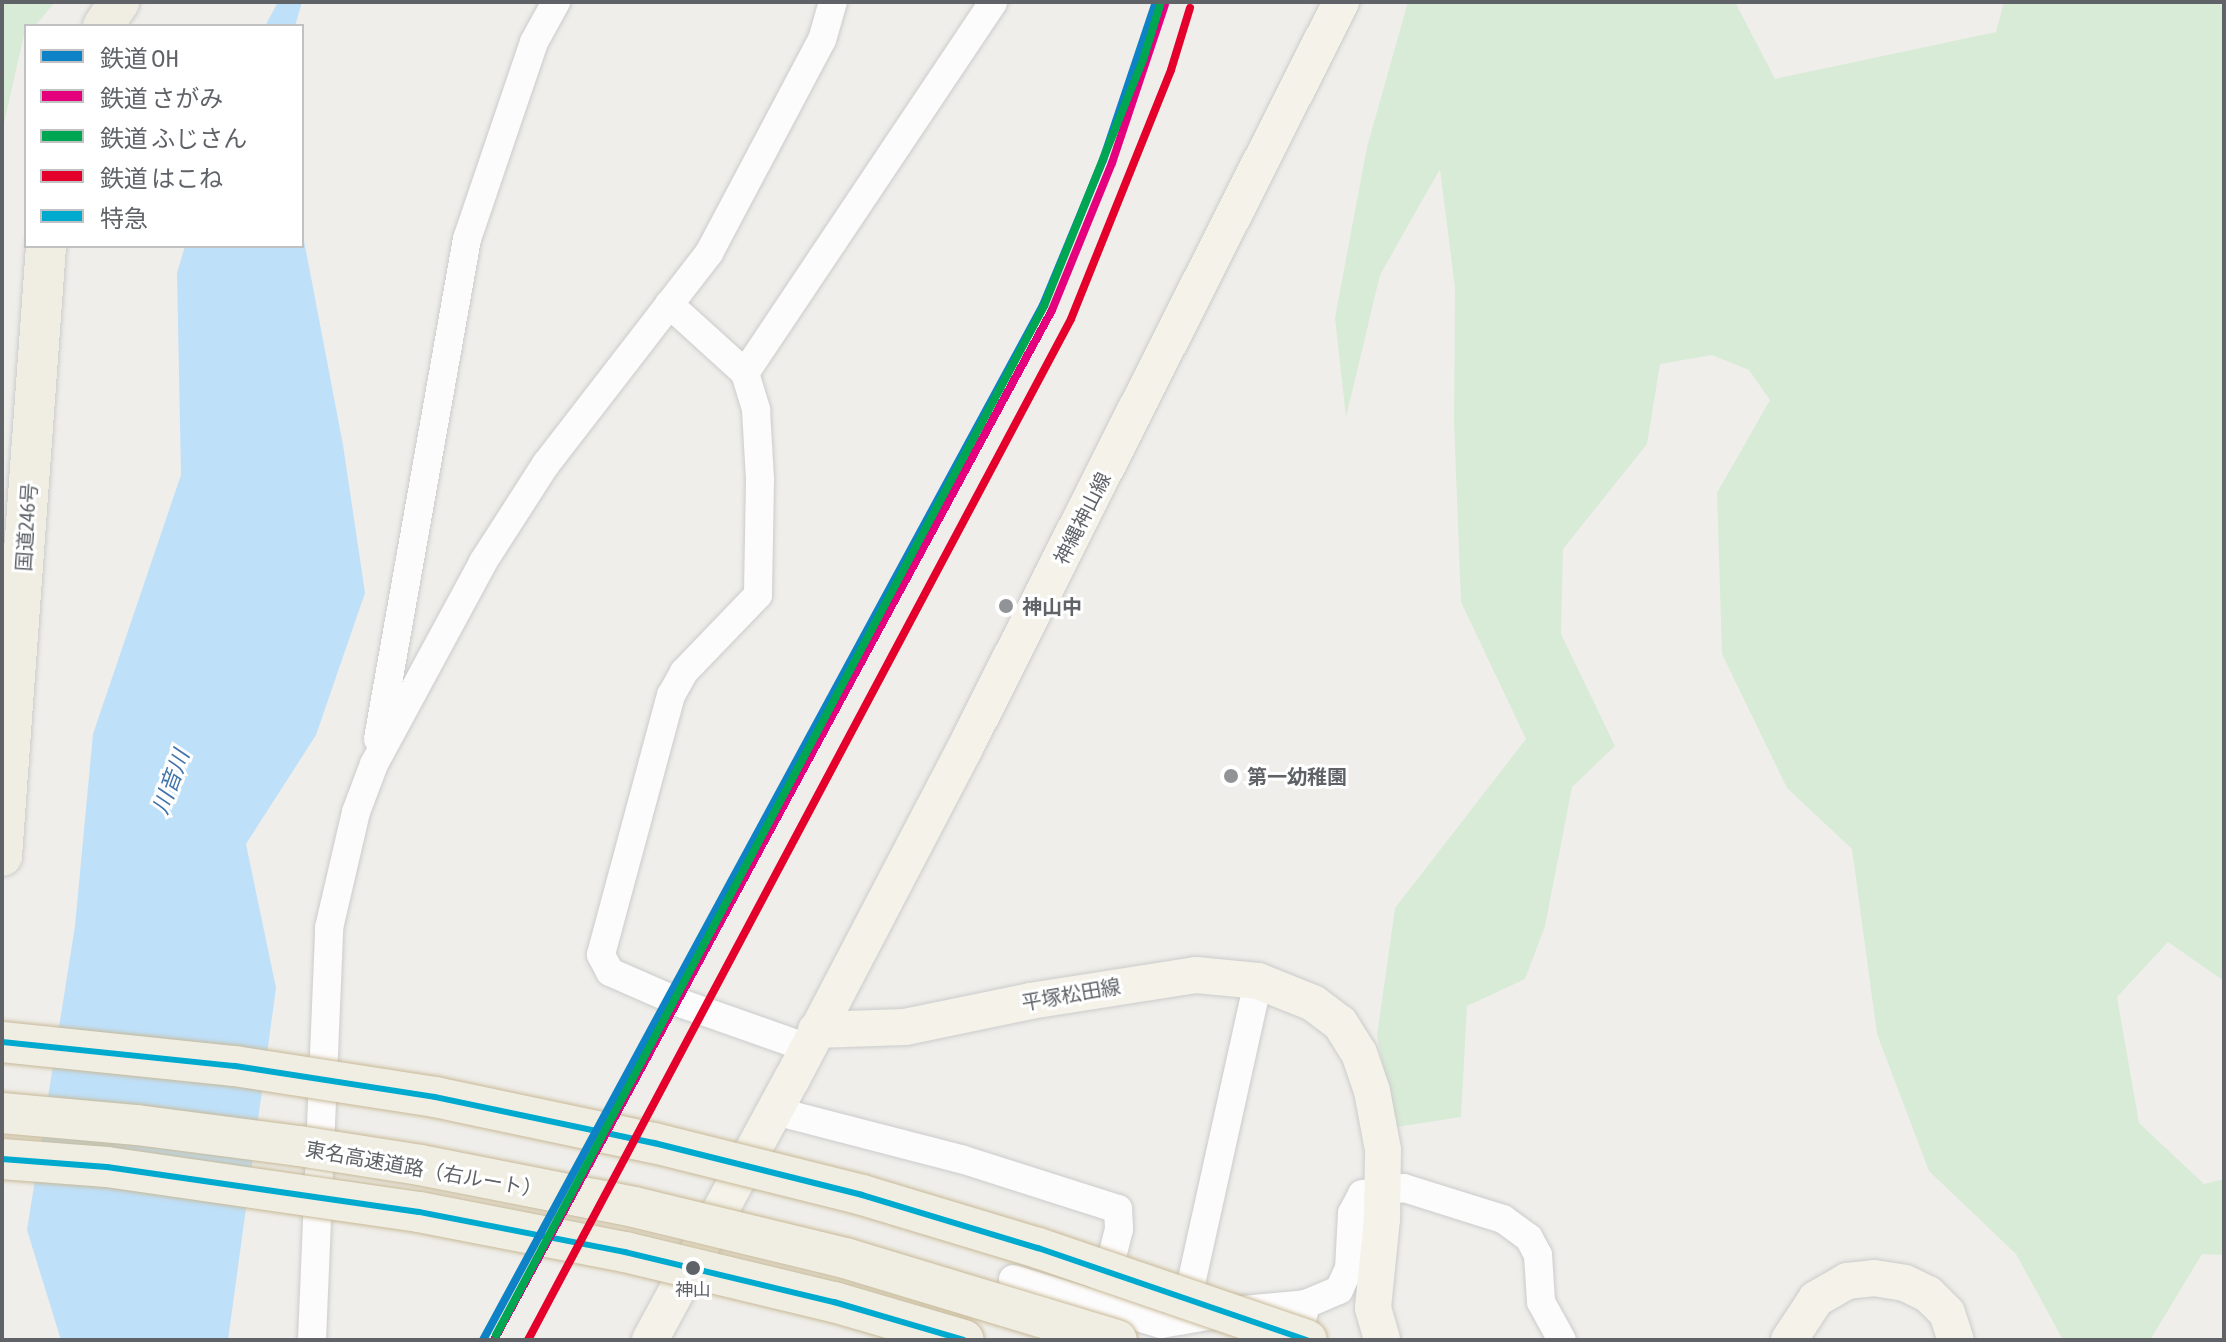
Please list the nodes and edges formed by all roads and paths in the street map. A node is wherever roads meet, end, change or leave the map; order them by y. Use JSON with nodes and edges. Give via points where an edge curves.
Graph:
{"nodes":[{"id":1,"x":119,"y":2,"type":"edge"},
{"id":2,"x":556,"y":2,"type":"edge"},
{"id":3,"x":833,"y":2,"type":"edge"},
{"id":4,"x":993,"y":2,"type":"edge"},
{"id":5,"x":1341,"y":2,"type":"edge"},
{"id":6,"x":104,"y":24,"type":"edge"},
{"id":7,"x":46,"y":248,"type":"edge"},
{"id":8,"x":669,"y":304,"type":"junction"},
{"id":9,"x":745,"y":373,"type":"junction"},
{"id":10,"x":374,"y":764,"type":"junction"},
{"id":11,"x":2,"y":856,"type":"edge"},
{"id":12,"x":1258,"y":981,"type":"junction"},
{"id":13,"x":812,"y":1039,"type":"junction"},
{"id":14,"x":2,"y":1042,"type":"edge"},
{"id":15,"x":775,"y":1111,"type":"junction"},
{"id":16,"x":2,"y":1113,"type":"edge"},
{"id":17,"x":2,"y":1159,"type":"edge"},
{"id":18,"x":1384,"y":1190,"type":"junction"},
{"id":19,"x":1013,"y":1279,"type":"dead end"},
{"id":20,"x":1183,"y":1320,"type":"junction"},
{"id":21,"x":1108,"y":1323,"type":"edge"},
{"id":22,"x":1306,"y":1328,"type":"edge"},
{"id":23,"x":312,"y":1340,"type":"edge"},
{"id":24,"x":650,"y":1340,"type":"edge"},
{"id":25,"x":964,"y":1340,"type":"edge"},
{"id":26,"x":1382,"y":1340,"type":"edge"},
{"id":27,"x":1562,"y":1340,"type":"edge"},
{"id":28,"x":1789,"y":1340,"type":"edge"},
{"id":29,"x":1956,"y":1340,"type":"edge"}],
"edges":[{"from":1,"to":6,"type":"highway"},
{"from":2,"to":10,"type":"street","via":[[534,42],[467,239]]},
{"from":3,"to":8,"type":"street","via":[[822,40],[709,253]]},
{"from":4,"to":9,"type":"street"},
{"from":5,"to":13,"type":"main road","name":"神縄神山線","via":[[1058,566]]},
{"from":7,"to":11,"type":"highway","name":"国道246号"},
{"from":8,"to":9,"type":"street"},
{"from":8,"to":10,"type":"street","via":[[546,464],[483,562]]},
{"from":9,"to":13,"type":"street","via":[[756,410],[758,595],[684,672],[671,695],[601,955],[610,972],[683,1004]]},
{"from":10,"to":23,"type":"street","via":[[356,812],[329,928]]},
{"from":12,"to":13,"type":"main road","name":"平塚松田線","via":[[1196,975],[1159,979],[905,1027]]},
{"from":12,"to":18,"type":"main road","name":"平塚松田線","via":[[1313,1003],[1340,1023],[1359,1053],[1383,1150]]},
{"from":12,"to":20,"type":"street"},
{"from":13,"to":15,"type":"main road"},
{"from":14,"to":22,"type":"highway","bridge":true,"via":[[235,1066],[373,1087],[654,1143],[862,1195]]},
{"from":15,"to":21,"type":"street","via":[[961,1159],[1118,1209]]},
{"from":15,"to":24,"type":"main road"},
{"from":16,"to":21,"type":"highway","name":"東名高速道路（右ルート）","bridge":true,"via":[[420,1165],[634,1207]]},
{"from":17,"to":25,"type":"highway","bridge":true,"via":[[107,1167],[419,1212],[625,1252],[834,1302]]},
{"from":18,"to":22,"type":"street","via":[[1362,1194],[1352,1213],[1349,1269],[1339,1290]]},
{"from":18,"to":26,"type":"main road","name":"平塚松田線","via":[[1373,1308]]},
{"from":18,"to":27,"type":"street","via":[[1404,1188],[1503,1219],[1529,1238],[1538,1255],[1541,1302]]},
{"from":19,"to":21,"type":"street"},
{"from":20,"to":21,"type":"street"},
{"from":20,"to":22,"type":"street"},
{"from":28,"to":29,"type":"main road","via":[[1816,1299],[1847,1281],[1874,1278],[1905,1283],[1928,1294],[1947,1313]]}]}
